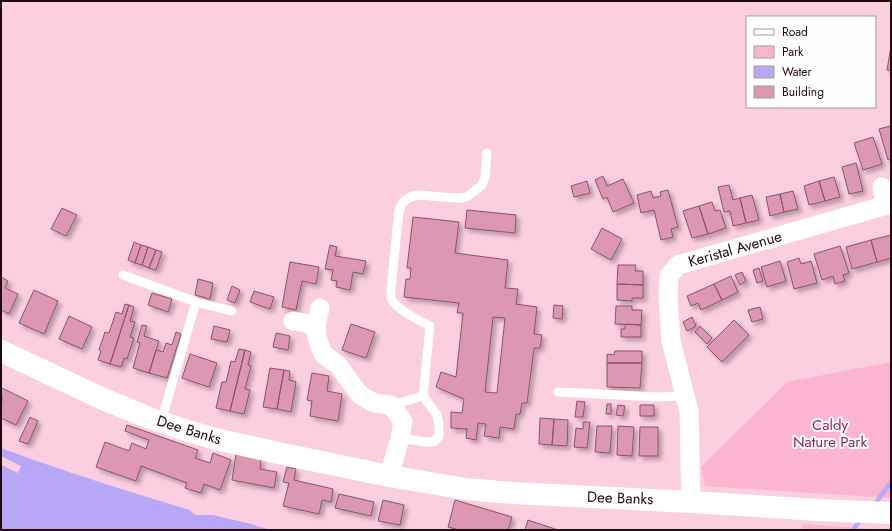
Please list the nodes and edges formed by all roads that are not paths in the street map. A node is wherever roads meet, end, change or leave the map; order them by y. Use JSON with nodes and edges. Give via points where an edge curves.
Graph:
{"nodes":[{"id":1,"x":487,"y":153,"type":"dead end"},
{"id":2,"x":882,"y":187,"type":"dead end"},
{"id":3,"x":889,"y":205,"type":"edge"},
{"id":4,"x":123,"y":275,"type":"dead end"},
{"id":5,"x":196,"y":302,"type":"junction"},
{"id":6,"x":232,"y":311,"type":"dead end"},
{"id":7,"x":294,"y":321,"type":"dead end"},
{"id":8,"x":1,"y":351,"type":"edge"},
{"id":9,"x":558,"y":392,"type":"dead end"},
{"id":10,"x":423,"y":396,"type":"junction"},
{"id":11,"x":685,"y":396,"type":"junction"},
{"id":12,"x":391,"y":405,"type":"junction"},
{"id":13,"x":161,"y":422,"type":"junction"},
{"id":14,"x":401,"y":429,"type":"junction"},
{"id":15,"x":389,"y":476,"type":"junction"},
{"id":16,"x":691,"y":502,"type":"junction"},
{"id":17,"x":891,"y":513,"type":"edge"}],
"edges":[{"from":1,"to":10,"type":"lane","via":[[482,185],[468,196],[412,196],[405,199],[399,211],[392,299],[410,316],[430,326]]},
{"from":2,"to":3,"type":"street","name":"Keristal Avenue"},
{"from":3,"to":11,"type":"street","name":"Keristal Avenue","via":[[678,265],[669,276],[668,296],[671,341]]},
{"from":4,"to":5,"type":"lane"},
{"from":5,"to":6,"type":"lane"},
{"from":5,"to":13,"type":"lane"},
{"from":7,"to":12,"type":"street","via":[[318,316],[317,338],[323,354],[338,365],[360,395],[374,403]]},
{"from":8,"to":13,"type":"main road","name":"Dee Banks","via":[[103,399]]},
{"from":9,"to":11,"type":"lane"},
{"from":10,"to":12,"type":"lane"},
{"from":10,"to":14,"type":"lane","via":[[437,415],[439,436],[434,442],[425,442]]},
{"from":11,"to":16,"type":"street","name":"Keristal Avenue","via":[[689,411]]},
{"from":12,"to":14,"type":"street"},
{"from":13,"to":15,"type":"main road","name":"Dee Banks","via":[[216,439]]},
{"from":14,"to":15,"type":"street"},
{"from":15,"to":16,"type":"main road","name":"Dee Banks","via":[[466,489]]},
{"from":16,"to":17,"type":"main road","name":"Dee Banks"}]}
